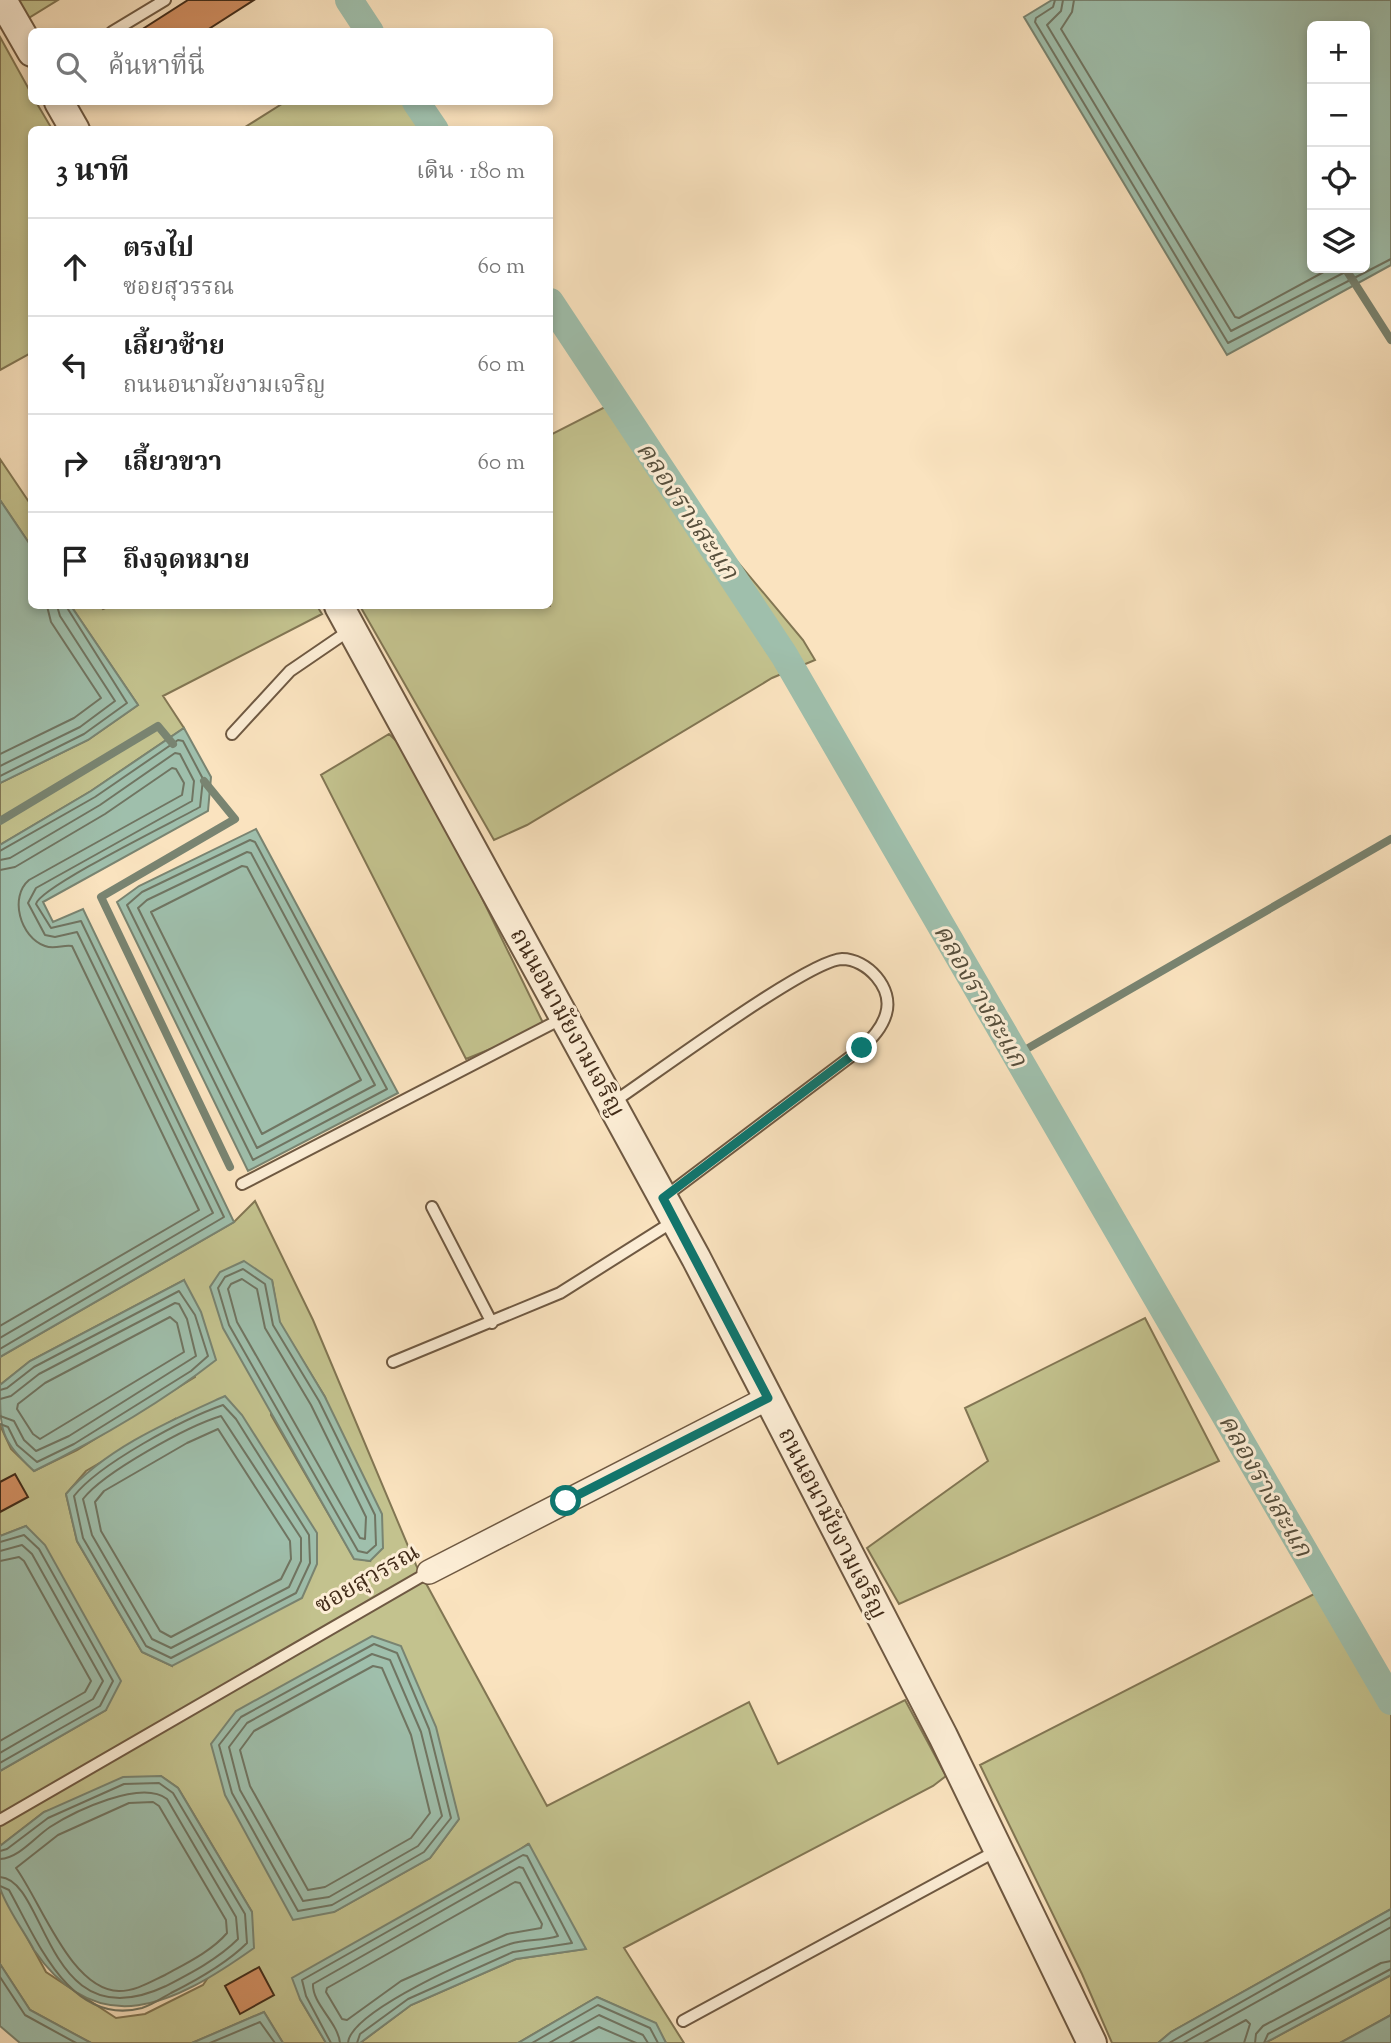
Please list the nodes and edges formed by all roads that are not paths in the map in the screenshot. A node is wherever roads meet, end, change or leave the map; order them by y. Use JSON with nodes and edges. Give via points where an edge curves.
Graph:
{"nodes":[{"id":1,"x":2,"y":0,"type":"edge"},
{"id":2,"x":165,"y":0,"type":"edge"},
{"id":3,"x":119,"y":28,"type":"edge"},
{"id":4,"x":28,"y":45,"type":"edge"},
{"id":5,"x":61,"y":105,"type":"edge"},
{"id":6,"x":73,"y":126,"type":"edge"},
{"id":7,"x":346,"y":617,"type":"edge"},
{"id":8,"x":232,"y":734,"type":"dead end"},
{"id":9,"x":565,"y":1017,"type":"junction"},
{"id":10,"x":612,"y":1103,"type":"junction"},
{"id":11,"x":242,"y":1184,"type":"dead end"},
{"id":12,"x":432,"y":1207,"type":"dead end"},
{"id":13,"x":669,"y":1209,"type":"junction"},
{"id":14,"x":492,"y":1323,"type":"junction"},
{"id":15,"x":393,"y":1362,"type":"dead end"},
{"id":16,"x":768,"y":1398,"type":"junction"},
{"id":17,"x":429,"y":1572,"type":"joint"},
{"id":18,"x":0,"y":1820,"type":"edge"},
{"id":19,"x":999,"y":1849,"type":"junction"},
{"id":20,"x":683,"y":2021,"type":"dead end"},
{"id":21,"x":1092,"y":2043,"type":"edge"}],
"edges":[{"from":1,"to":4,"type":"street"},
{"from":2,"to":3,"type":"lane"},
{"from":5,"to":6,"type":"street"},
{"from":7,"to":8,"type":"lane"},
{"from":7,"to":9,"type":"street","name":"ถนนอนามัยงามเจริญ"},
{"from":9,"to":10,"type":"street","name":"ถนนอนามัยงามเจริญ"},
{"from":9,"to":11,"type":"lane"},
{"from":10,"to":13,"type":"street","name":"ถนนอนามัยงามเจริญ"},
{"from":10,"to":13,"type":"lane","via":[[804,973],[841,959],[868,966],[882,986],[887,1011],[878,1032]]},
{"from":12,"to":14,"type":"lane"},
{"from":13,"to":14,"type":"lane","via":[[560,1293]]},
{"from":13,"to":16,"type":"street","name":"ถนนอนามัยงามเจริญ"},
{"from":14,"to":15,"type":"lane"},
{"from":16,"to":17,"type":"street","name":"ซอยสุวรรณ"},
{"from":16,"to":19,"type":"street","name":"ถนนอนามัยงามเจริญ"},
{"from":17,"to":18,"type":"lane","name":"ซอยสุวรรณ"},
{"from":19,"to":20,"type":"lane"},
{"from":19,"to":21,"type":"street","name":"ถนนอนามัยงามเจริญ"}]}
